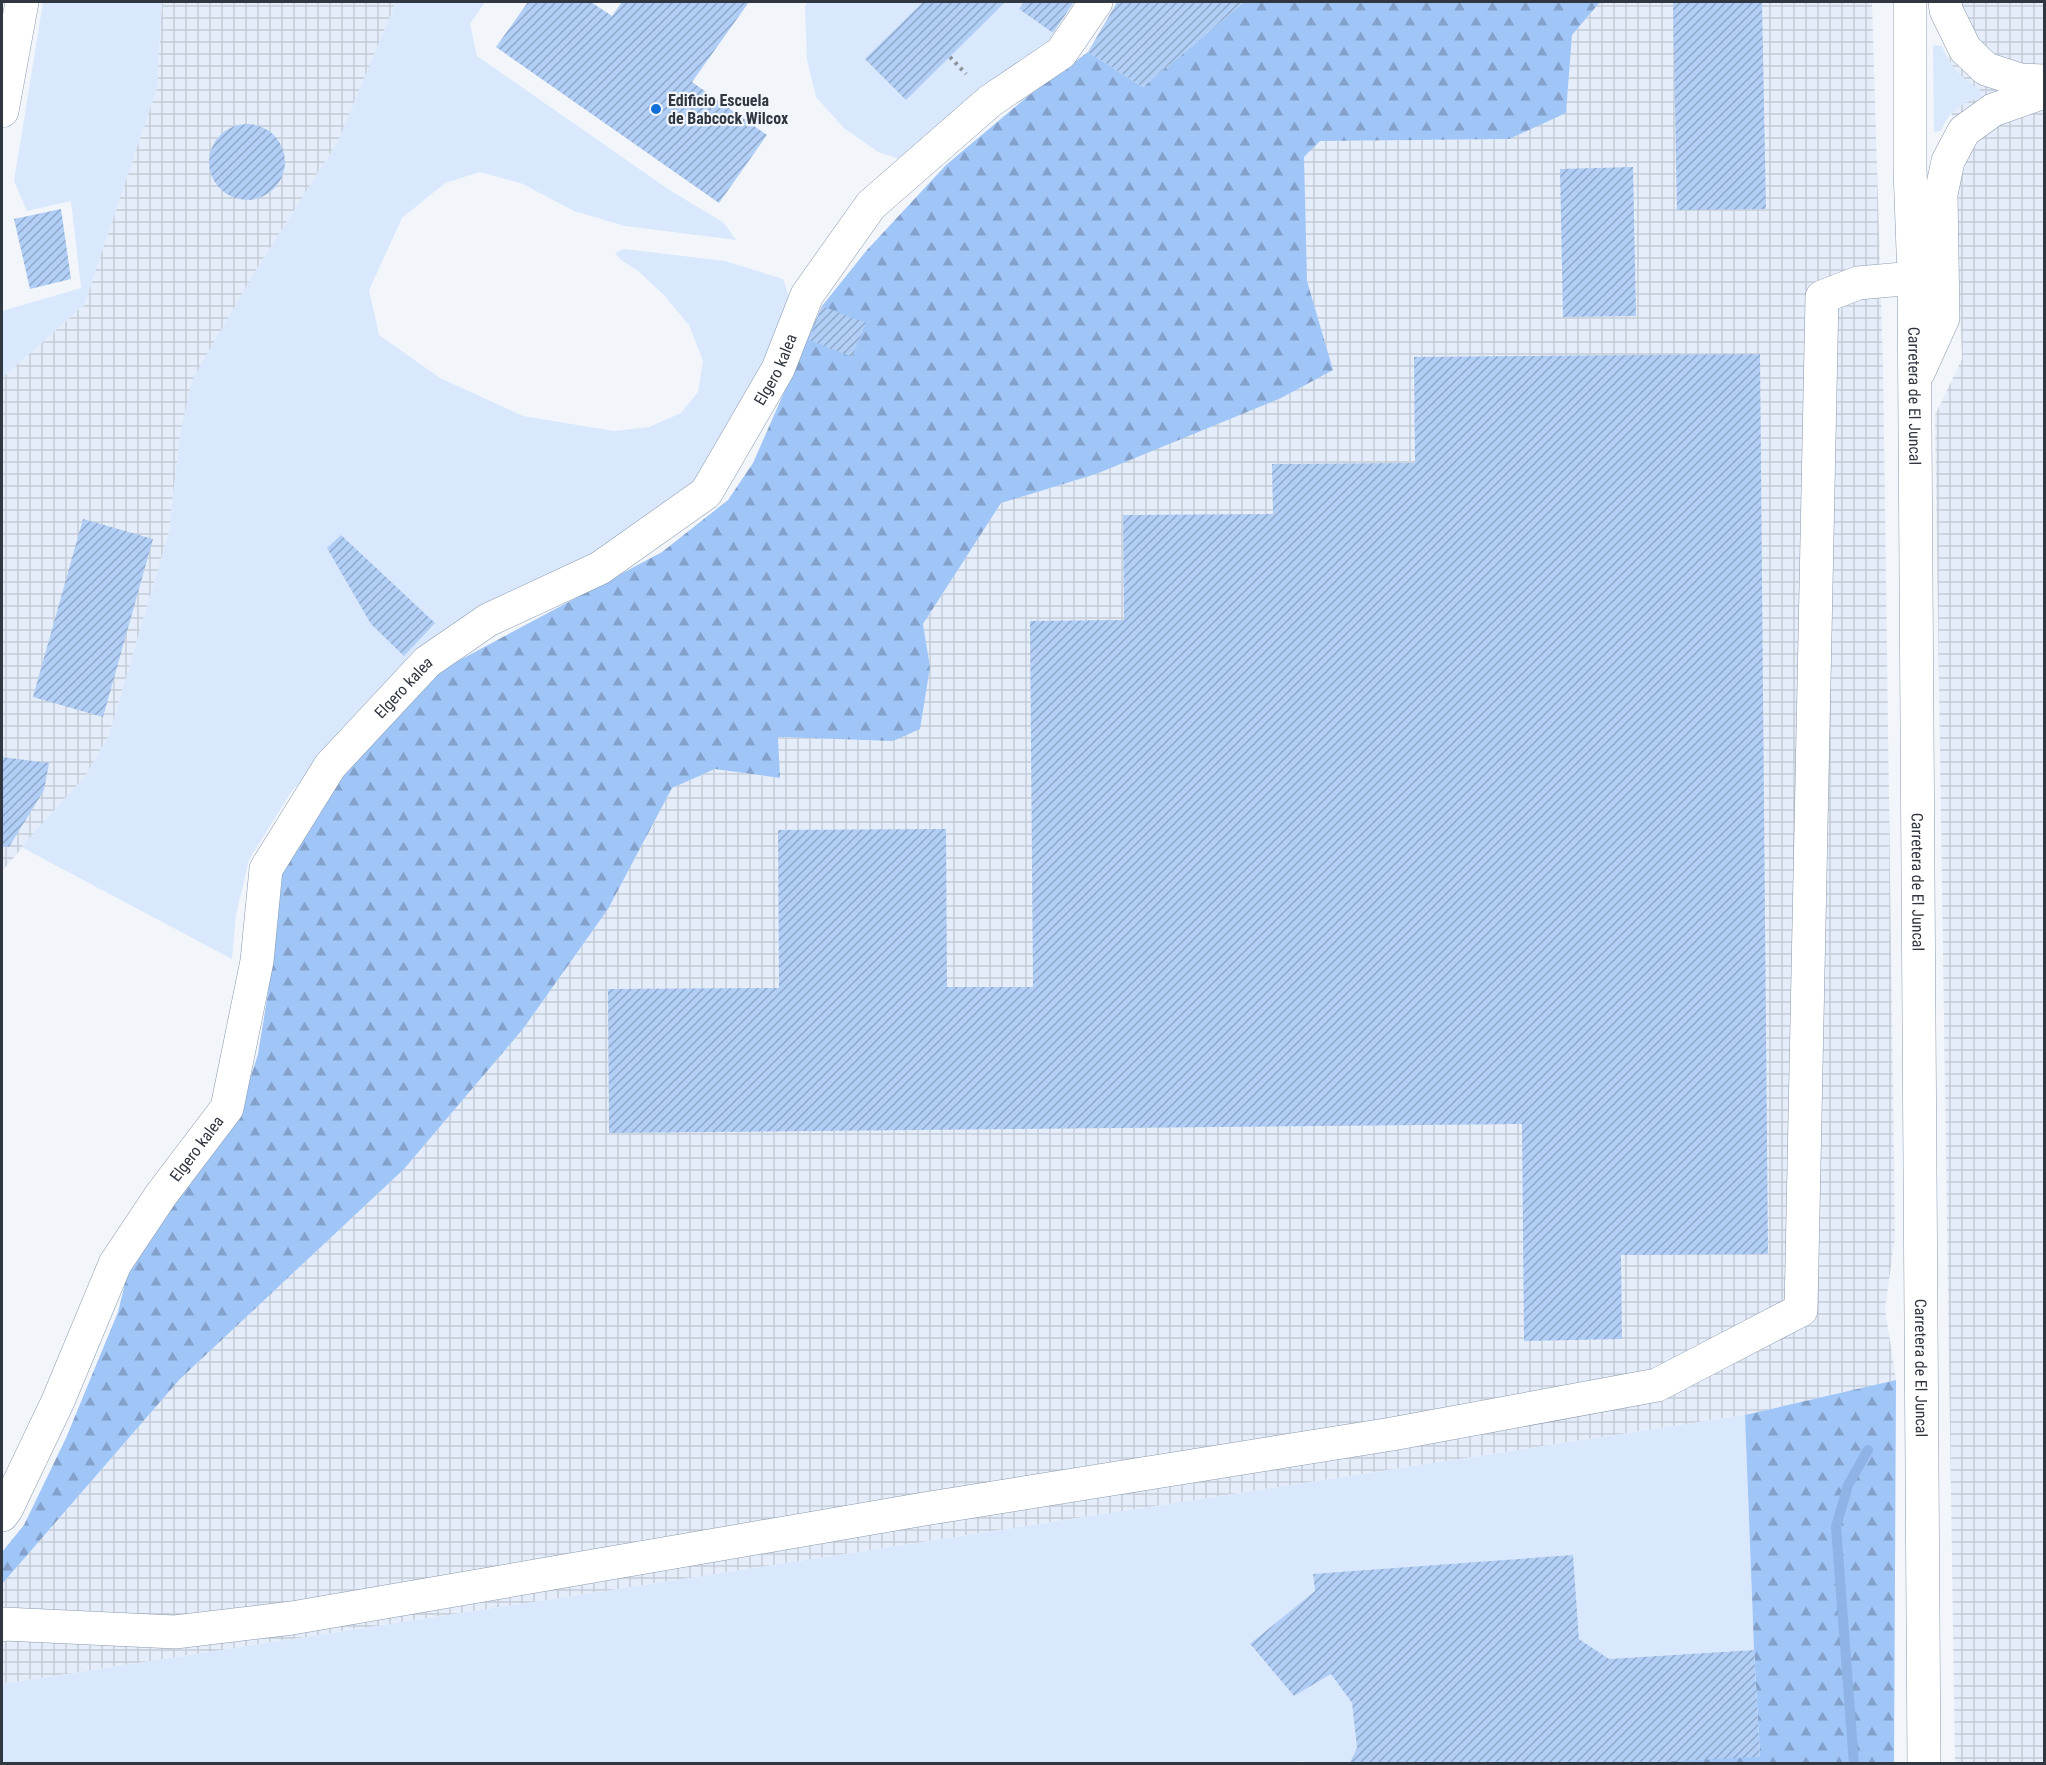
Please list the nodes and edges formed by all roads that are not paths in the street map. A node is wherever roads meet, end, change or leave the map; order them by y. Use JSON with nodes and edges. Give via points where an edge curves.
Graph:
{"nodes":[{"id":1,"x":22,"y":2,"type":"edge"},
{"id":2,"x":1096,"y":2,"type":"edge"},
{"id":3,"x":1910,"y":2,"type":"edge"},
{"id":4,"x":1945,"y":2,"type":"edge"},
{"id":5,"x":2044,"y":81,"type":"edge"},
{"id":6,"x":2044,"y":92,"type":"edge"},
{"id":7,"x":2,"y":111,"type":"edge"},
{"id":8,"x":1914,"y":278,"type":"junction"},
{"id":9,"x":1914,"y":381,"type":"junction"},
{"id":10,"x":2,"y":1515,"type":"edge"},
{"id":11,"x":2,"y":1625,"type":"edge"},
{"id":12,"x":1924,"y":1764,"type":"edge"}],
"edges":[{"from":1,"to":7,"type":"street"},
{"from":2,"to":10,"type":"street","name":"Elgero kalea","via":[[1061,53],[990,101],[871,205],[807,295],[778,369],[706,493],[600,568],[488,620],[427,662],[330,766],[266,869],[257,961],[227,1108],[115,1264],[58,1401]]},
{"from":3,"to":8,"type":"street","name":"Carretera de El Juncal"},
{"from":4,"to":5,"type":"street","via":[[1965,50],[1986,69],[2020,80]]},
{"from":6,"to":9,"type":"street","via":[[1993,110],[1964,131],[1948,161],[1941,194],[1943,318]]},
{"from":8,"to":9,"type":"street","name":"Carretera de El Juncal"},
{"from":8,"to":11,"type":"street","via":[[1858,283],[1822,297],[1801,1310],[1657,1385],[1392,1434],[924,1509],[292,1618],[175,1632]]},
{"from":9,"to":12,"type":"street","name":"Carretera de El Juncal"}]}
